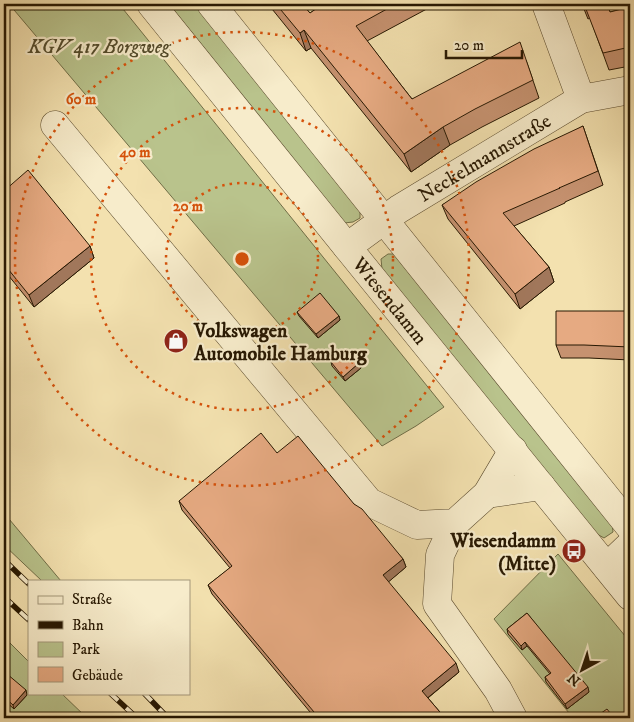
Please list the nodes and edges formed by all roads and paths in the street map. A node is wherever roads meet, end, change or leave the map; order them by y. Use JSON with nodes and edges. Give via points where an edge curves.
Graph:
{"nodes":[{"id":1,"x":151,"y":4,"type":"edge"},
{"id":2,"x":211,"y":4,"type":"edge"},
{"id":3,"x":546,"y":4,"type":"edge"},
{"id":4,"x":630,"y":90,"type":"edge"},
{"id":5,"x":581,"y":100,"type":"junction"},
{"id":6,"x":55,"y":125,"type":"dead end"},
{"id":7,"x":384,"y":221,"type":"junction"},
{"id":8,"x":347,"y":247,"type":"junction"},
{"id":9,"x":513,"y":450,"type":"junction"},
{"id":10,"x":541,"y":486,"type":"junction"},
{"id":11,"x":487,"y":494,"type":"junction"},
{"id":12,"x":455,"y":523,"type":"junction"},
{"id":13,"x":630,"y":527,"type":"edge"},
{"id":14,"x":630,"y":545,"type":"edge"},
{"id":15,"x":607,"y":567,"type":"junction"},
{"id":16,"x":630,"y":596,"type":"edge"},
{"id":17,"x":513,"y":718,"type":"edge"}],
"edges":[{"from":1,"to":8,"type":"street","name":"Wiesendamm"},
{"from":2,"to":7,"type":"street"},
{"from":3,"to":5,"type":"street"},
{"from":4,"to":5,"type":"street","name":"Neckelmannstraße"},
{"from":5,"to":7,"type":"street","name":"Neckelmannstraße"},
{"from":6,"to":12,"type":"street","via":[[369,502],[417,525]]},
{"from":7,"to":8,"type":"street","name":"Neckelmannstraße"},
{"from":7,"to":13,"type":"street"},
{"from":8,"to":9,"type":"street","name":"Wiesendamm"},
{"from":9,"to":10,"type":"street","name":"Wiesendamm"},
{"from":9,"to":11,"type":"street"},
{"from":10,"to":11,"type":"street"},
{"from":10,"to":15,"type":"street","name":"Wiesendamm"},
{"from":11,"to":12,"type":"street"},
{"from":12,"to":17,"type":"street","via":[[440,555],[437,604],[498,690]]},
{"from":14,"to":15,"type":"street"},
{"from":15,"to":16,"type":"street","name":"Wiesendamm"}]}
